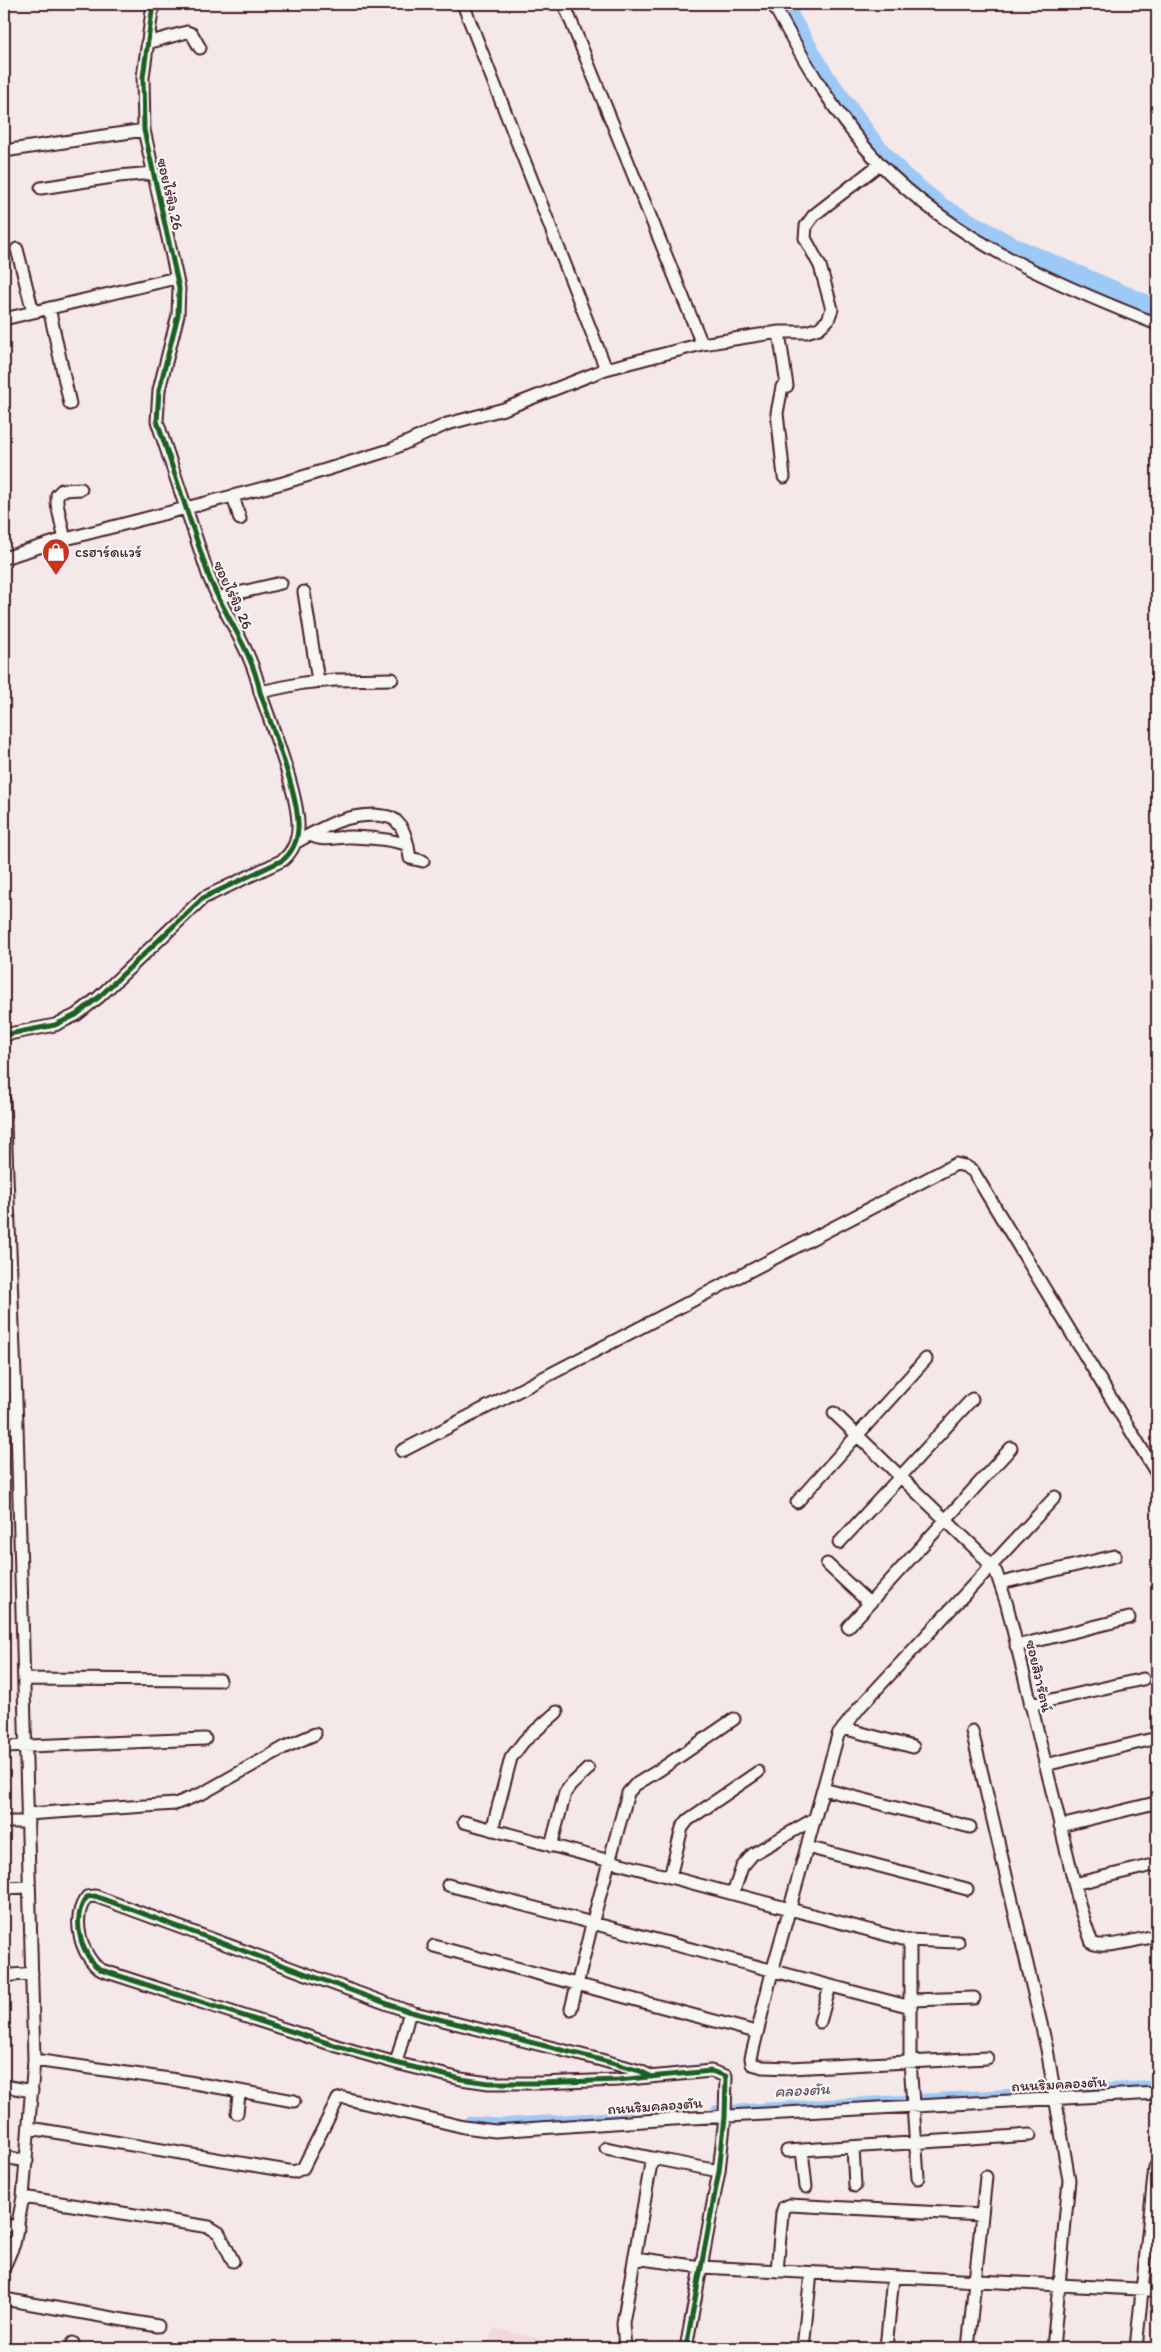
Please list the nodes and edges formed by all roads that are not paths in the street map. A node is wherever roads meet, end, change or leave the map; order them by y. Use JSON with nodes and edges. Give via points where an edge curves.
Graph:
{"nodes":[{"id":1,"x":153,"y":4,"type":"edge"},
{"id":2,"x":463,"y":4,"type":"edge"},
{"id":3,"x":564,"y":4,"type":"edge"},
{"id":4,"x":772,"y":4,"type":"edge"},
{"id":5,"x":147,"y":43,"type":"junction"},
{"id":6,"x":200,"y":48,"type":"dead end"},
{"id":7,"x":144,"y":130,"type":"junction"},
{"id":8,"x":4,"y":151,"type":"edge"},
{"id":9,"x":880,"y":164,"type":"junction"},
{"id":10,"x":154,"y":173,"type":"junction"},
{"id":11,"x":41,"y":188,"type":"dead end"},
{"id":12,"x":16,"y":249,"type":"dead end"},
{"id":13,"x":176,"y":278,"type":"junction"},
{"id":14,"x":49,"y":308,"type":"junction"},
{"id":15,"x":33,"y":312,"type":"junction"},
{"id":16,"x":4,"y":319,"type":"edge"},
{"id":17,"x":1157,"y":324,"type":"edge"},
{"id":18,"x":779,"y":332,"type":"junction"},
{"id":19,"x":700,"y":340,"type":"junction"},
{"id":20,"x":606,"y":369,"type":"junction"},
{"id":21,"x":70,"y":404,"type":"dead end"},
{"id":22,"x":784,"y":477,"type":"dead end"},
{"id":23,"x":80,"y":489,"type":"dead end"},
{"id":24,"x":233,"y":496,"type":"junction"},
{"id":25,"x":185,"y":503,"type":"junction"},
{"id":26,"x":240,"y":519,"type":"dead end"},
{"id":27,"x":64,"y":531,"type":"junction"},
{"id":28,"x":4,"y":558,"type":"edge"},
{"id":29,"x":281,"y":583,"type":"dead end"},
{"id":30,"x":304,"y":592,"type":"dead end"},
{"id":31,"x":217,"y":598,"type":"junction"},
{"id":32,"x":392,"y":679,"type":"dead end"},
{"id":33,"x":318,"y":681,"type":"junction"},
{"id":34,"x":260,"y":692,"type":"junction"},
{"id":35,"x":310,"y":835,"type":"junction"},
{"id":36,"x":296,"y":843,"type":"junction"},
{"id":37,"x":408,"y":845,"type":"junction"},
{"id":38,"x":423,"y":861,"type":"dead end"},
{"id":39,"x":4,"y":1035,"type":"edge"},
{"id":40,"x":4,"y":1100,"type":"edge"},
{"id":41,"x":926,"y":1359,"type":"dead end"},
{"id":42,"x":972,"y":1399,"type":"dead end"},
{"id":43,"x":834,"y":1413,"type":"dead end"},
{"id":44,"x":856,"y":1434,"type":"junction"},
{"id":45,"x":1011,"y":1448,"type":"dead end"},
{"id":46,"x":402,"y":1451,"type":"dead end"},
{"id":47,"x":1157,"y":1474,"type":"edge"},
{"id":48,"x":902,"y":1477,"type":"junction"},
{"id":49,"x":1055,"y":1496,"type":"dead end"},
{"id":50,"x":797,"y":1502,"type":"dead end"},
{"id":51,"x":946,"y":1519,"type":"junction"},
{"id":52,"x":839,"y":1542,"type":"dead end"},
{"id":53,"x":1114,"y":1556,"type":"dead end"},
{"id":54,"x":827,"y":1564,"type":"dead end"},
{"id":55,"x":992,"y":1566,"type":"junction"},
{"id":56,"x":1001,"y":1583,"type":"junction"},
{"id":57,"x":869,"y":1603,"type":"junction"},
{"id":58,"x":1129,"y":1618,"type":"dead end"},
{"id":59,"x":848,"y":1627,"type":"dead end"},
{"id":60,"x":1016,"y":1646,"type":"junction"},
{"id":61,"x":24,"y":1678,"type":"junction"},
{"id":62,"x":1142,"y":1679,"type":"dead end"},
{"id":63,"x":220,"y":1680,"type":"dead end"},
{"id":64,"x":1030,"y":1705,"type":"junction"},
{"id":65,"x":557,"y":1712,"type":"dead end"},
{"id":66,"x":734,"y":1719,"type":"dead end"},
{"id":67,"x":843,"y":1728,"type":"junction"},
{"id":68,"x":972,"y":1731,"type":"dead end"},
{"id":69,"x":315,"y":1734,"type":"dead end"},
{"id":70,"x":205,"y":1739,"type":"dead end"},
{"id":71,"x":1153,"y":1739,"type":"dead end"},
{"id":72,"x":26,"y":1746,"type":"junction"},
{"id":73,"x":4,"y":1747,"type":"edge"},
{"id":74,"x":913,"y":1747,"type":"dead end"},
{"id":75,"x":1045,"y":1765,"type":"junction"},
{"id":76,"x":588,"y":1769,"type":"dead end"},
{"id":77,"x":758,"y":1772,"type":"dead end"},
{"id":78,"x":823,"y":1789,"type":"junction"},
{"id":79,"x":1155,"y":1803,"type":"dead end"},
{"id":80,"x":27,"y":1818,"type":"junction"},
{"id":81,"x":814,"y":1819,"type":"junction"},
{"id":82,"x":4,"y":1822,"type":"edge"},
{"id":83,"x":464,"y":1822,"type":"dead end"},
{"id":84,"x":1060,"y":1826,"type":"junction"},
{"id":85,"x":970,"y":1828,"type":"dead end"},
{"id":86,"x":492,"y":1830,"type":"junction"},
{"id":87,"x":551,"y":1846,"type":"junction"},
{"id":88,"x":807,"y":1847,"type":"junction"},
{"id":89,"x":610,"y":1862,"type":"junction"},
{"id":90,"x":1157,"y":1864,"type":"edge"},
{"id":91,"x":670,"y":1877,"type":"junction"},
{"id":92,"x":1074,"y":1884,"type":"junction"},
{"id":93,"x":448,"y":1885,"type":"dead end"},
{"id":94,"x":29,"y":1887,"type":"junction"},
{"id":95,"x":4,"y":1888,"type":"edge"},
{"id":96,"x":967,"y":1889,"type":"dead end"},
{"id":97,"x":733,"y":1894,"type":"junction"},
{"id":98,"x":790,"y":1908,"type":"junction"},
{"id":99,"x":592,"y":1924,"type":"junction"},
{"id":100,"x":1157,"y":1936,"type":"edge"},
{"id":101,"x":906,"y":1940,"type":"junction"},
{"id":102,"x":958,"y":1942,"type":"dead end"},
{"id":103,"x":434,"y":1946,"type":"dead end"},
{"id":104,"x":772,"y":1972,"type":"junction"},
{"id":105,"x":32,"y":1973,"type":"junction"},
{"id":106,"x":4,"y":1976,"type":"edge"},
{"id":107,"x":577,"y":1983,"type":"junction"},
{"id":108,"x":830,"y":1986,"type":"junction"},
{"id":109,"x":974,"y":1998,"type":"dead end"},
{"id":110,"x":911,"y":2003,"type":"junction"},
{"id":111,"x":571,"y":2009,"type":"dead end"},
{"id":112,"x":410,"y":2012,"type":"junction"},
{"id":113,"x":820,"y":2022,"type":"dead end"},
{"id":114,"x":756,"y":2032,"type":"junction"},
{"id":115,"x":987,"y":2058,"type":"dead end"},
{"id":116,"x":34,"y":2060,"type":"junction"},
{"id":117,"x":910,"y":2061,"type":"junction"},
{"id":118,"x":396,"y":2063,"type":"junction"},
{"id":119,"x":652,"y":2077,"type":"junction"},
{"id":120,"x":4,"y":2086,"type":"edge"},
{"id":121,"x":234,"y":2090,"type":"junction"},
{"id":122,"x":32,"y":2091,"type":"junction"},
{"id":123,"x":1053,"y":2092,"type":"junction"},
{"id":124,"x":1157,"y":2093,"type":"edge"},
{"id":125,"x":294,"y":2101,"type":"dead end"},
{"id":126,"x":913,"y":2102,"type":"junction"},
{"id":127,"x":237,"y":2113,"type":"dead end"},
{"id":128,"x":725,"y":2114,"type":"junction"},
{"id":129,"x":30,"y":2128,"type":"junction"},
{"id":130,"x":1030,"y":2135,"type":"dead end"},
{"id":131,"x":916,"y":2142,"type":"junction"},
{"id":132,"x":852,"y":2146,"type":"junction"},
{"id":133,"x":606,"y":2148,"type":"dead end"},
{"id":134,"x":802,"y":2150,"type":"junction"},
{"id":135,"x":787,"y":2151,"type":"dead end"},
{"id":136,"x":4,"y":2157,"type":"edge"},
{"id":137,"x":652,"y":2158,"type":"junction"},
{"id":138,"x":27,"y":2161,"type":"junction"},
{"id":139,"x":1154,"y":2167,"type":"dead end"},
{"id":140,"x":719,"y":2171,"type":"junction"},
{"id":141,"x":986,"y":2177,"type":"dead end"},
{"id":142,"x":918,"y":2178,"type":"dead end"},
{"id":143,"x":855,"y":2186,"type":"dead end"},
{"id":144,"x":806,"y":2187,"type":"dead end"},
{"id":145,"x":23,"y":2196,"type":"junction"},
{"id":146,"x":982,"y":2214,"type":"junction"},
{"id":147,"x":4,"y":2225,"type":"edge"},
{"id":148,"x":19,"y":2227,"type":"junction"},
{"id":149,"x":635,"y":2258,"type":"junction"},
{"id":150,"x":233,"y":2261,"type":"dead end"},
{"id":151,"x":4,"y":2267,"type":"edge"},
{"id":152,"x":701,"y":2267,"type":"junction"},
{"id":153,"x":777,"y":2271,"type":"junction"},
{"id":154,"x":810,"y":2273,"type":"junction"},
{"id":155,"x":893,"y":2277,"type":"junction"},
{"id":156,"x":975,"y":2281,"type":"junction"},
{"id":157,"x":1060,"y":2285,"type":"junction"},
{"id":158,"x":1142,"y":2289,"type":"junction"},
{"id":159,"x":1157,"y":2290,"type":"edge"},
{"id":160,"x":4,"y":2300,"type":"edge"},
{"id":161,"x":158,"y":2326,"type":"dead end"},
{"id":162,"x":625,"y":2348,"type":"edge"},
{"id":163,"x":686,"y":2348,"type":"edge"},
{"id":164,"x":803,"y":2348,"type":"edge"},
{"id":165,"x":886,"y":2348,"type":"edge"},
{"id":166,"x":968,"y":2348,"type":"edge"},
{"id":167,"x":1053,"y":2348,"type":"edge"},
{"id":168,"x":1136,"y":2348,"type":"edge"}],
"edges":[{"from":1,"to":5,"type":"street","name":"ซอยไร่ขิง 26"},
{"from":2,"to":20,"type":"street"},
{"from":3,"to":19,"type":"street"},
{"from":4,"to":9,"type":"street","via":[[825,93]]},
{"from":5,"to":6,"type":"street","via":[[188,32],[196,38]]},
{"from":5,"to":7,"type":"street","name":"ซอยไร่ขิง 26","via":[[143,77]]},
{"from":7,"to":8,"type":"street"},
{"from":7,"to":10,"type":"street","name":"ซอยไร่ขิง 26"},
{"from":9,"to":17,"type":"street","via":[[951,224],[980,242],[1025,267]]},
{"from":9,"to":18,"type":"street","via":[[814,215],[806,226],[805,238],[820,266],[829,294],[832,309],[828,320],[819,328],[806,332]]},
{"from":10,"to":11,"type":"street"},
{"from":10,"to":13,"type":"street","name":"ซอยไร่ขิง 26"},
{"from":12,"to":15,"type":"street"},
{"from":13,"to":14,"type":"street"},
{"from":13,"to":25,"type":"street","name":"ซอยไร่ขิง 26","via":[[178,315],[159,390],[157,421]]},
{"from":14,"to":15,"type":"street"},
{"from":14,"to":21,"type":"street"},
{"from":15,"to":16,"type":"street"},
{"from":18,"to":19,"type":"street"},
{"from":18,"to":22,"type":"street","via":[[787,386],[782,387],[777,413]]},
{"from":19,"to":20,"type":"street"},
{"from":20,"to":24,"type":"street","via":[[504,409],[447,424],[390,450]]},
{"from":23,"to":27,"type":"street","via":[[62,490],[57,495],[56,504]]},
{"from":24,"to":25,"type":"street"},
{"from":24,"to":26,"type":"street"},
{"from":25,"to":27,"type":"street"},
{"from":25,"to":31,"type":"street","name":"ซอยไร่ขิง 26"},
{"from":27,"to":28,"type":"street"},
{"from":29,"to":31,"type":"street"},
{"from":30,"to":33,"type":"street"},
{"from":31,"to":34,"type":"street","name":"ซอยไร่ขิง 26","via":[[226,609],[256,675]]},
{"from":32,"to":33,"type":"street"},
{"from":33,"to":34,"type":"street"},
{"from":34,"to":36,"type":"street","name":"ซอยไร่ขิง 26","via":[[294,799],[298,828]]},
{"from":35,"to":36,"type":"street"},
{"from":35,"to":37,"type":"street","via":[[318,839],[351,837]]},
{"from":35,"to":37,"type":"street","via":[[327,824],[346,818],[385,816],[396,820]]},
{"from":36,"to":39,"type":"street","via":[[283,860],[204,898],[76,1015],[55,1025]]},
{"from":37,"to":38,"type":"street","via":[[410,858]]},
{"from":40,"to":61,"type":"street"},
{"from":41,"to":44,"type":"street"},
{"from":42,"to":48,"type":"street"},
{"from":43,"to":44,"type":"street","name":"ซอยสิวารัตน์"},
{"from":44,"to":48,"type":"street","name":"ซอยสิวารัตน์"},
{"from":44,"to":50,"type":"street"},
{"from":45,"to":51,"type":"street"},
{"from":46,"to":47,"type":"street","via":[[956,1164],[973,1171]]},
{"from":48,"to":51,"type":"street","name":"ซอยสิวารัตน์"},
{"from":48,"to":52,"type":"street"},
{"from":49,"to":55,"type":"street"},
{"from":51,"to":55,"type":"street","name":"ซอยสิวารัตน์"},
{"from":51,"to":57,"type":"street"},
{"from":53,"to":56,"type":"street"},
{"from":54,"to":57,"type":"street"},
{"from":55,"to":56,"type":"street","name":"ซอยสิวารัตน์"},
{"from":55,"to":67,"type":"street"},
{"from":56,"to":60,"type":"street","name":"ซอยสิวารัตน์"},
{"from":57,"to":59,"type":"street"},
{"from":58,"to":60,"type":"street"},
{"from":60,"to":64,"type":"street","name":"ซอยสิวารัตน์"},
{"from":61,"to":63,"type":"street"},
{"from":61,"to":72,"type":"street"},
{"from":62,"to":64,"type":"street"},
{"from":64,"to":75,"type":"street","name":"ซอยสิวารัตน์"},
{"from":65,"to":86,"type":"street","via":[[511,1758]]},
{"from":66,"to":89,"type":"street","via":[[635,1785],[628,1793]]},
{"from":67,"to":74,"type":"street"},
{"from":67,"to":78,"type":"street","via":[[834,1747]]},
{"from":68,"to":123,"type":"street","via":[[1035,1994]]},
{"from":69,"to":80,"type":"street","via":[[175,1804]]},
{"from":70,"to":72,"type":"street"},
{"from":71,"to":75,"type":"street"},
{"from":72,"to":73,"type":"street"},
{"from":72,"to":80,"type":"street"},
{"from":75,"to":84,"type":"street","name":"ซอยสิวารัตน์"},
{"from":76,"to":87,"type":"street","via":[[565,1793]]},
{"from":77,"to":91,"type":"street","via":[[688,1820],[682,1828]]},
{"from":78,"to":81,"type":"street"},
{"from":78,"to":85,"type":"street"},
{"from":79,"to":84,"type":"street"},
{"from":80,"to":82,"type":"street"},
{"from":80,"to":94,"type":"street"},
{"from":81,"to":88,"type":"street"},
{"from":81,"to":97,"type":"street","via":[[752,1854],[742,1868]]},
{"from":83,"to":86,"type":"street"},
{"from":84,"to":92,"type":"street","name":"ซอยสิวารัตน์"},
{"from":86,"to":87,"type":"street"},
{"from":87,"to":89,"type":"street"},
{"from":88,"to":96,"type":"street"},
{"from":88,"to":98,"type":"street"},
{"from":89,"to":91,"type":"street"},
{"from":89,"to":99,"type":"street"},
{"from":90,"to":92,"type":"street"},
{"from":91,"to":97,"type":"street"},
{"from":92,"to":100,"type":"street","name":"ซอยสิวารัตน์","via":[[1092,1943],[1098,1946]]},
{"from":93,"to":99,"type":"street"},
{"from":94,"to":95,"type":"street"},
{"from":94,"to":105,"type":"street"},
{"from":97,"to":98,"type":"street"},
{"from":98,"to":101,"type":"street"},
{"from":98,"to":104,"type":"street"},
{"from":99,"to":104,"type":"street"},
{"from":99,"to":107,"type":"street"},
{"from":101,"to":102,"type":"street"},
{"from":101,"to":110,"type":"street","via":[[910,1945]]},
{"from":103,"to":107,"type":"street"},
{"from":104,"to":108,"type":"street"},
{"from":104,"to":114,"type":"street"},
{"from":105,"to":106,"type":"street"},
{"from":105,"to":116,"type":"street"},
{"from":107,"to":111,"type":"street"},
{"from":107,"to":114,"type":"street"},
{"from":108,"to":110,"type":"street"},
{"from":108,"to":113,"type":"street"},
{"from":109,"to":110,"type":"street"},
{"from":110,"to":117,"type":"street"},
{"from":112,"to":118,"type":"street"},
{"from":112,"to":118,"type":"street","via":[[96,1896],[87,1897],[80,1911],[79,1925],[86,1954],[101,1970]]},
{"from":112,"to":119,"type":"street","via":[[601,2060]]},
{"from":114,"to":117,"type":"street","via":[[752,2064],[763,2067]]},
{"from":115,"to":117,"type":"street"},
{"from":116,"to":121,"type":"street"},
{"from":116,"to":122,"type":"street"},
{"from":117,"to":126,"type":"street"},
{"from":118,"to":119,"type":"street","via":[[489,2083]]},
{"from":119,"to":128,"type":"street","via":[[720,2072],[726,2076]]},
{"from":120,"to":122,"type":"street"},
{"from":121,"to":125,"type":"street"},
{"from":121,"to":127,"type":"street","via":[[239,2095]]},
{"from":122,"to":129,"type":"street"},
{"from":123,"to":124,"type":"street","name":"ถนนริมคลองตัน"},
{"from":123,"to":126,"type":"street","name":"ถนนริมคลองตัน"},
{"from":123,"to":157,"type":"street","via":[[1069,2180]]},
{"from":126,"to":128,"type":"street","name":"ถนนริมคลองตัน"},
{"from":126,"to":131,"type":"street"},
{"from":128,"to":129,"type":"street","name":"ถนนริมคลองตัน","via":[[484,2130],[338,2099],[302,2168],[294,2172]]},
{"from":128,"to":140,"type":"street"},
{"from":129,"to":138,"type":"street"},
{"from":130,"to":131,"type":"street"},
{"from":131,"to":132,"type":"street"},
{"from":131,"to":142,"type":"street"},
{"from":132,"to":134,"type":"street"},
{"from":132,"to":143,"type":"street"},
{"from":133,"to":137,"type":"street"},
{"from":134,"to":135,"type":"street"},
{"from":134,"to":144,"type":"street"},
{"from":136,"to":138,"type":"street"},
{"from":137,"to":140,"type":"street"},
{"from":137,"to":149,"type":"street"},
{"from":138,"to":145,"type":"street"},
{"from":139,"to":158,"type":"street"},
{"from":140,"to":152,"type":"street"},
{"from":141,"to":146,"type":"street"},
{"from":145,"to":148,"type":"street"},
{"from":145,"to":150,"type":"street","via":[[209,2226],[218,2233]]},
{"from":146,"to":153,"type":"street","via":[[789,2205],[784,2207],[781,2222]]},
{"from":146,"to":156,"type":"street"},
{"from":147,"to":148,"type":"street"},
{"from":148,"to":151,"type":"street"},
{"from":149,"to":152,"type":"street"},
{"from":149,"to":162,"type":"street","via":[[623,2323]]},
{"from":152,"to":153,"type":"street"},
{"from":152,"to":163,"type":"street"},
{"from":153,"to":154,"type":"street"},
{"from":154,"to":155,"type":"street"},
{"from":154,"to":164,"type":"street"},
{"from":155,"to":156,"type":"street"},
{"from":155,"to":165,"type":"street"},
{"from":156,"to":157,"type":"street"},
{"from":156,"to":166,"type":"street"},
{"from":157,"to":158,"type":"street"},
{"from":157,"to":167,"type":"street"},
{"from":158,"to":159,"type":"street"},
{"from":158,"to":168,"type":"street"},
{"from":160,"to":161,"type":"street"}]}
